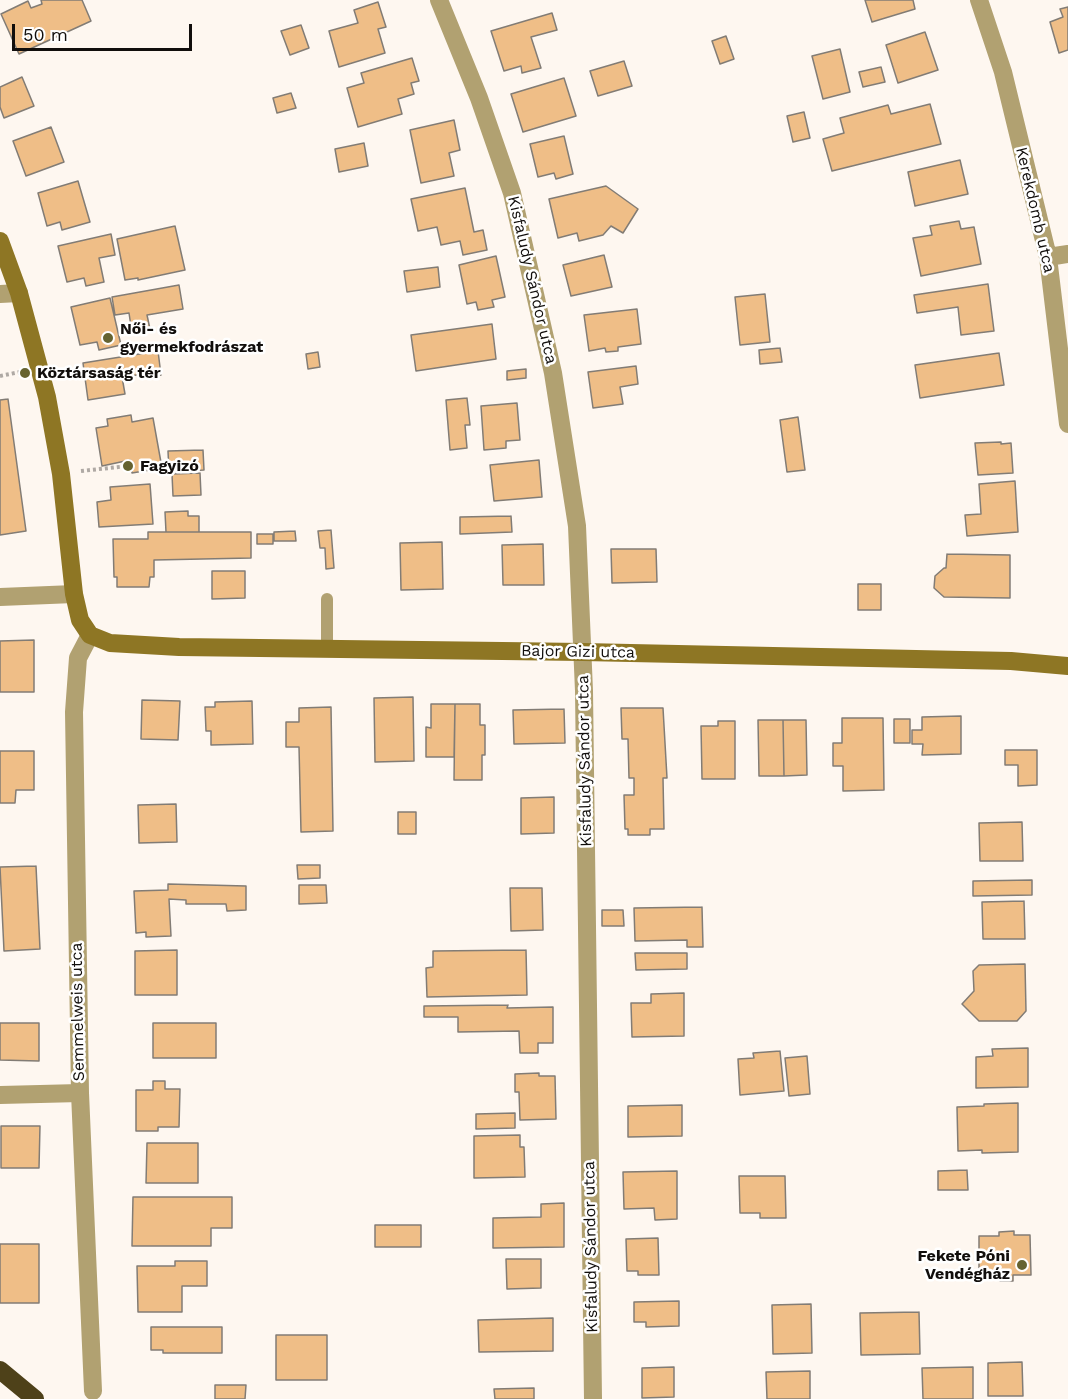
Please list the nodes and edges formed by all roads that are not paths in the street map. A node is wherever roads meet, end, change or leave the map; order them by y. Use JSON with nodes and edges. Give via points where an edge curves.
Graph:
{"nodes":[{"id":1,"x":439,"y":0,"type":"edge"},
{"id":2,"x":979,"y":0,"type":"edge"},
{"id":3,"x":0,"y":241,"type":"edge"},
{"id":4,"x":1068,"y":254,"type":"edge"},
{"id":5,"x":1048,"y":257,"type":"junction"},
{"id":6,"x":19,"y":293,"type":"junction"},
{"id":7,"x":0,"y":294,"type":"edge"},
{"id":8,"x":1068,"y":424,"type":"edge"},
{"id":9,"x":74,"y":594,"type":"junction"},
{"id":10,"x":0,"y":597,"type":"edge"},
{"id":11,"x":327,"y":599,"type":"dead end"},
{"id":12,"x":90,"y":635,"type":"junction"},
{"id":13,"x":327,"y":649,"type":"junction"},
{"id":14,"x":583,"y":652,"type":"junction"},
{"id":15,"x":1068,"y":666,"type":"edge"},
{"id":16,"x":80,"y":1094,"type":"junction"},
{"id":17,"x":0,"y":1095,"type":"edge"},
{"id":18,"x":0,"y":1370,"type":"edge"},
{"id":19,"x":93,"y":1391,"type":"dead end"},
{"id":20,"x":35,"y":1399,"type":"edge"},
{"id":21,"x":593,"y":1399,"type":"edge"}],
"edges":[{"from":1,"to":14,"type":"street","name":"Kisfaludy Sándor utca","via":[[512,193],[533,278],[553,372],[577,526]]},
{"from":2,"to":5,"type":"street","name":"Kerekdomb utca","via":[[1003,72]]},
{"from":3,"to":6,"type":"street"},
{"from":4,"to":5,"type":"street"},
{"from":5,"to":8,"type":"street","name":"Kerekdomb utca"},
{"from":6,"to":7,"type":"street"},
{"from":6,"to":9,"type":"street","via":[[47,397],[61,474]]},
{"from":9,"to":10,"type":"street"},
{"from":9,"to":12,"type":"street","via":[[80,620]]},
{"from":11,"to":13,"type":"lane"},
{"from":12,"to":13,"type":"street","name":"Bajor Gizi utca","via":[[110,643],[138,646]]},
{"from":12,"to":16,"type":"street","name":"Semmelweis utca","via":[[78,658],[74,712]]},
{"from":13,"to":14,"type":"street","name":"Bajor Gizi utca"},
{"from":14,"to":15,"type":"street","name":"Bajor Gizi utca","via":[[1011,661]]},
{"from":14,"to":21,"type":"street","name":"Kisfaludy Sándor utca"},
{"from":16,"to":17,"type":"street"},
{"from":16,"to":19,"type":"street","name":"Semmelweis utca"},
{"from":18,"to":20,"type":"highway"}]}
